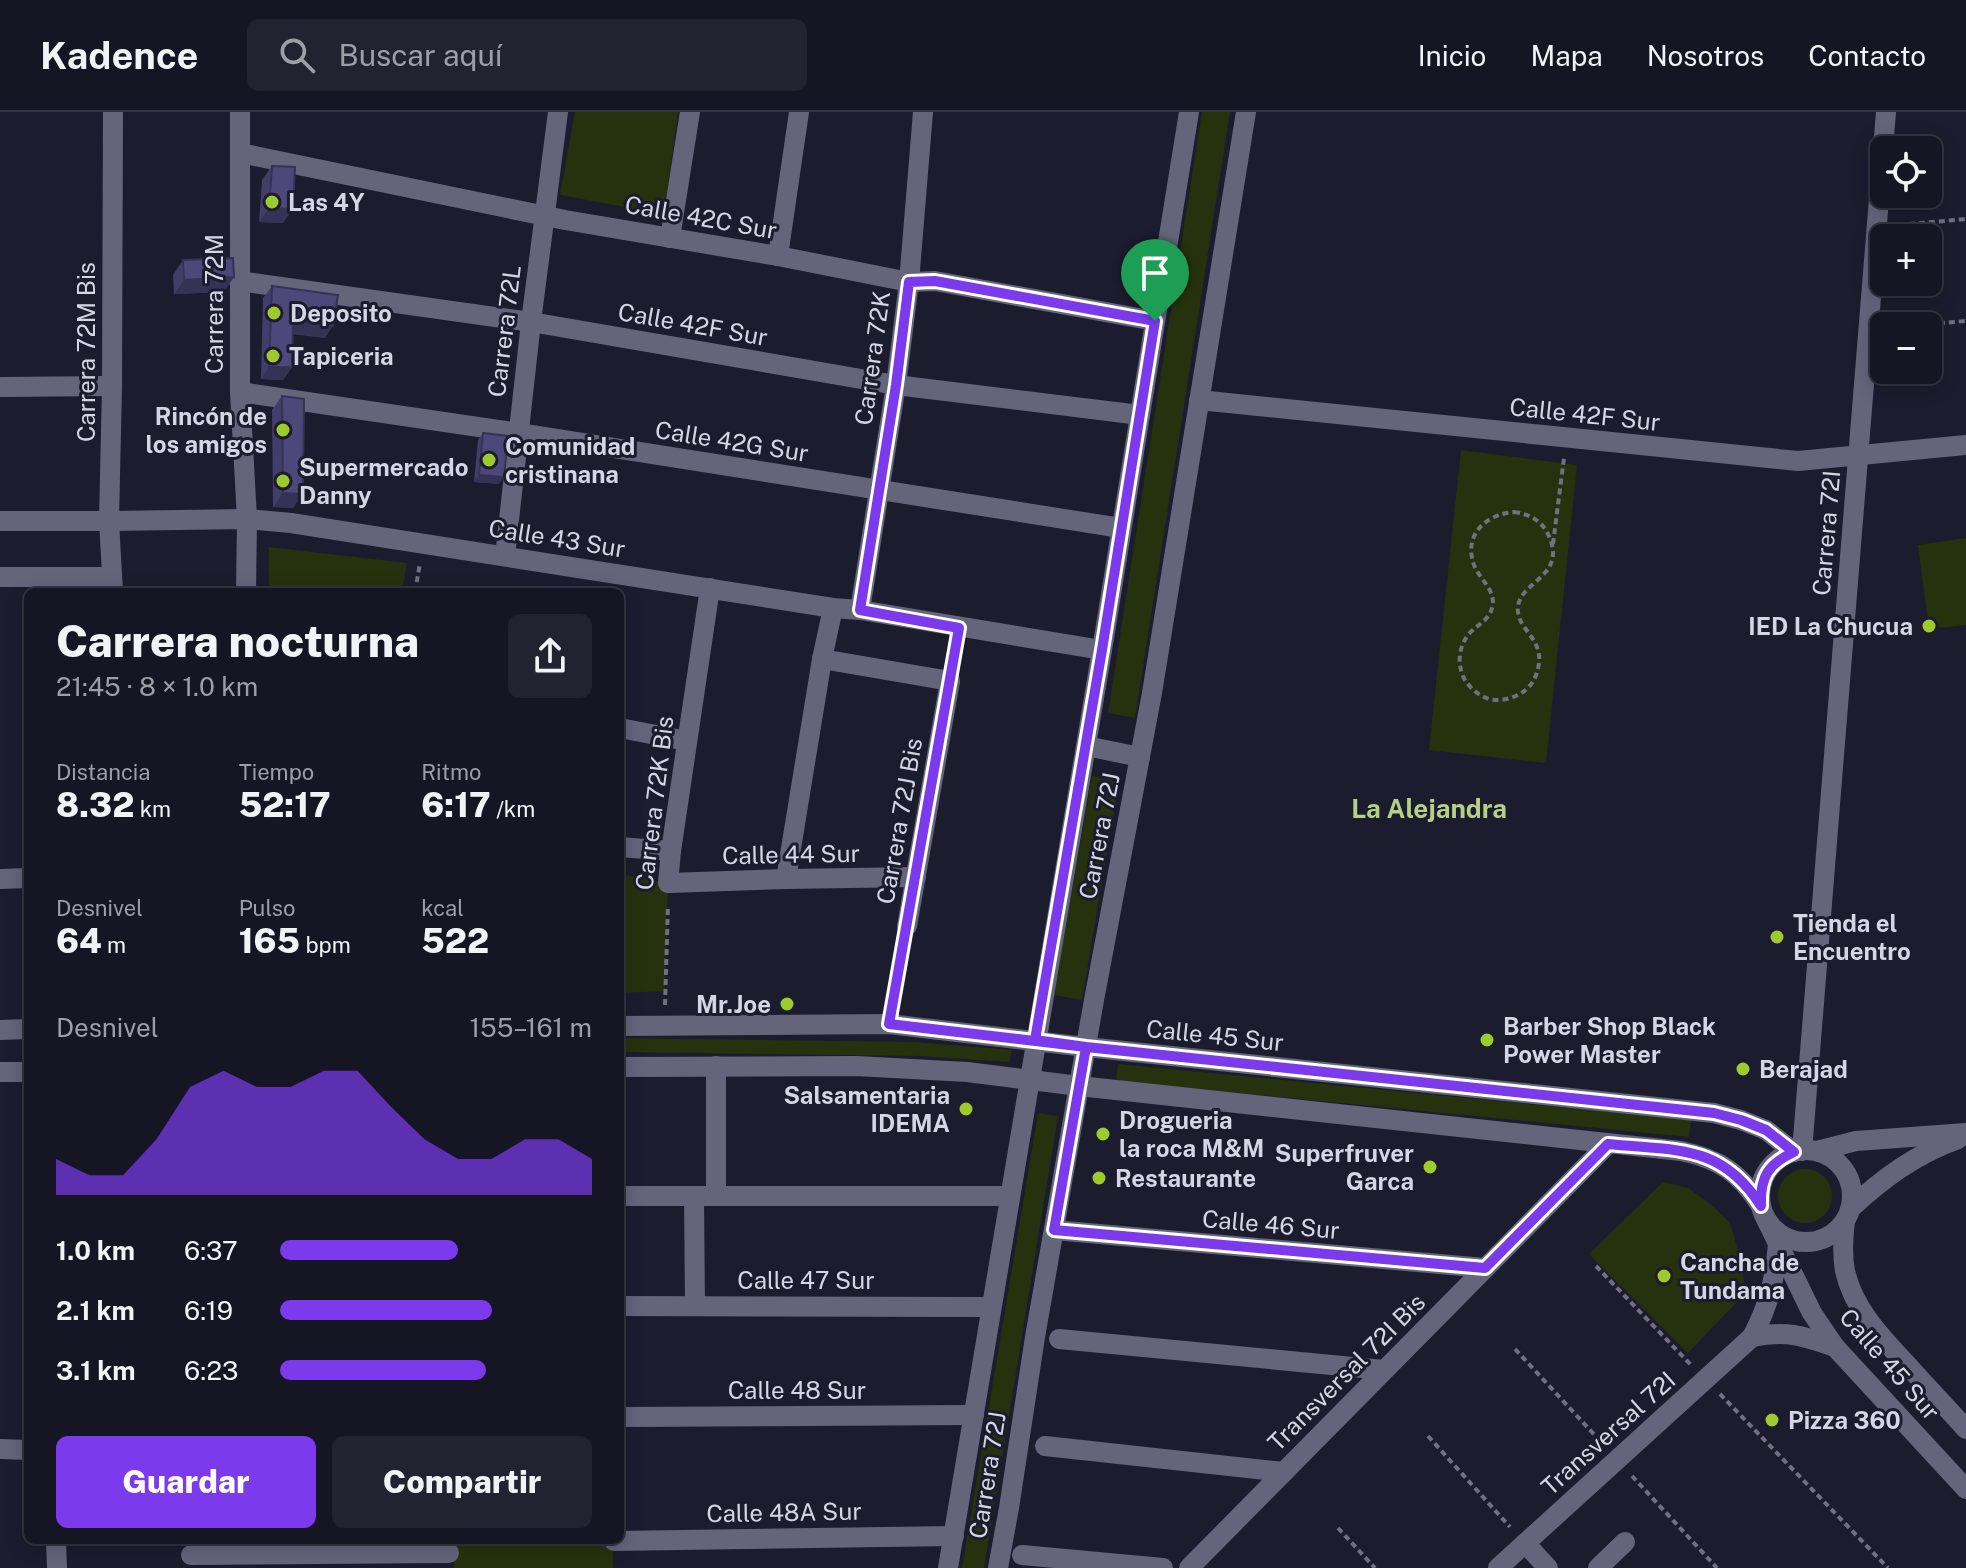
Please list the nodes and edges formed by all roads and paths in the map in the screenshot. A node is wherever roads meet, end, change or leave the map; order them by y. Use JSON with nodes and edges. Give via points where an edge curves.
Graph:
{"nodes":[{"id":1,"x":113,"y":112,"type":"edge"},
{"id":2,"x":240,"y":112,"type":"edge"},
{"id":3,"x":558,"y":112,"type":"edge"},
{"id":4,"x":690,"y":112,"type":"edge"},
{"id":5,"x":799,"y":112,"type":"edge"},
{"id":6,"x":923,"y":112,"type":"edge"},
{"id":7,"x":1189,"y":112,"type":"edge"},
{"id":8,"x":1246,"y":112,"type":"edge"},
{"id":9,"x":1886,"y":112,"type":"edge"},
{"id":10,"x":240,"y":153,"type":"junction"},
{"id":11,"x":544,"y":216,"type":"junction"},
{"id":12,"x":1966,"y":219,"type":"edge"},
{"id":13,"x":1877,"y":224,"type":"edge"},
{"id":14,"x":1917,"y":224,"type":"edge"},
{"id":15,"x":670,"y":238,"type":"junction"},
{"id":16,"x":778,"y":256,"type":"junction"},
{"id":17,"x":239,"y":281,"type":"junction"},
{"id":18,"x":909,"y":282,"type":"junction"},
{"id":19,"x":1871,"y":296,"type":"edge"},
{"id":20,"x":1155,"y":321,"type":"junction"},
{"id":21,"x":1966,"y":321,"type":"edge"},
{"id":22,"x":531,"y":322,"type":"junction"},
{"id":23,"x":1942,"y":323,"type":"edge"},
{"id":24,"x":896,"y":385,"type":"junction"},
{"id":25,"x":112,"y":386,"type":"junction"},
{"id":26,"x":0,"y":387,"type":"edge"},
{"id":27,"x":240,"y":392,"type":"junction"},
{"id":28,"x":1199,"y":400,"type":"junction"},
{"id":29,"x":1140,"y":415,"type":"junction"},
{"id":30,"x":519,"y":433,"type":"junction"},
{"id":31,"x":1966,"y":445,"type":"edge"},
{"id":32,"x":1858,"y":457,"type":"junction"},
{"id":33,"x":1564,"y":458,"type":"dead end"},
{"id":34,"x":878,"y":491,"type":"junction"},
{"id":35,"x":247,"y":519,"type":"junction"},
{"id":36,"x":0,"y":521,"type":"edge"},
{"id":37,"x":109,"y":521,"type":"junction"},
{"id":38,"x":1121,"y":528,"type":"junction"},
{"id":39,"x":505,"y":556,"type":"junction"},
{"id":40,"x":1552,"y":558,"type":"junction"},
{"id":41,"x":0,"y":577,"type":"edge"},
{"id":42,"x":112,"y":584,"type":"edge"},
{"id":43,"x":246,"y":588,"type":"edge"},
{"id":44,"x":710,"y":588,"type":"junction"},
{"id":45,"x":833,"y":608,"type":"junction"},
{"id":46,"x":860,"y":610,"type":"junction"},
{"id":47,"x":1102,"y":650,"type":"junction"},
{"id":48,"x":822,"y":659,"type":"junction"},
{"id":49,"x":624,"y":729,"type":"edge"},
{"id":50,"x":687,"y":741,"type":"junction"},
{"id":51,"x":1086,"y":746,"type":"junction"},
{"id":52,"x":1140,"y":757,"type":"junction"},
{"id":53,"x":624,"y":847,"type":"edge"},
{"id":54,"x":671,"y":851,"type":"junction"},
{"id":55,"x":916,"y":877,"type":"junction"},
{"id":56,"x":24,"y":878,"type":"edge"},
{"id":57,"x":0,"y":879,"type":"edge"},
{"id":58,"x":786,"y":879,"type":"junction"},
{"id":59,"x":668,"y":883,"type":"junction"},
{"id":60,"x":907,"y":926,"type":"joint"},
{"id":61,"x":889,"y":1024,"type":"junction"},
{"id":62,"x":665,"y":1025,"type":"junction"},
{"id":63,"x":624,"y":1026,"type":"edge"},
{"id":64,"x":24,"y":1029,"type":"edge"},
{"id":65,"x":0,"y":1030,"type":"edge"},
{"id":66,"x":1035,"y":1040,"type":"junction"},
{"id":67,"x":1086,"y":1047,"type":"junction"},
{"id":68,"x":716,"y":1066,"type":"junction"},
{"id":69,"x":624,"y":1067,"type":"edge"},
{"id":70,"x":0,"y":1072,"type":"edge"},
{"id":71,"x":24,"y":1072,"type":"edge"},
{"id":72,"x":1028,"y":1081,"type":"junction"},
{"id":73,"x":1079,"y":1086,"type":"junction"},
{"id":74,"x":1966,"y":1134,"type":"edge"},
{"id":75,"x":1608,"y":1144,"type":"junction"},
{"id":76,"x":1805,"y":1151,"type":"junction"},
{"id":77,"x":624,"y":1196,"type":"edge"},
{"id":78,"x":694,"y":1196,"type":"junction"},
{"id":79,"x":716,"y":1196,"type":"junction"},
{"id":80,"x":1009,"y":1196,"type":"junction"},
{"id":81,"x":1764,"y":1213,"type":"junction"},
{"id":82,"x":1848,"y":1214,"type":"junction"},
{"id":83,"x":1054,"y":1230,"type":"junction"},
{"id":84,"x":1778,"y":1244,"type":"junction"},
{"id":85,"x":1596,"y":1266,"type":"dead end"},
{"id":86,"x":1485,"y":1268,"type":"junction"},
{"id":87,"x":624,"y":1306,"type":"edge"},
{"id":88,"x":695,"y":1306,"type":"junction"},
{"id":89,"x":991,"y":1307,"type":"junction"},
{"id":90,"x":1752,"y":1337,"type":"junction"},
{"id":91,"x":1059,"y":1339,"type":"dead end"},
{"id":92,"x":1835,"y":1347,"type":"junction"},
{"id":93,"x":1384,"y":1370,"type":"junction"},
{"id":94,"x":1705,"y":1380,"type":"junction"},
{"id":95,"x":974,"y":1415,"type":"junction"},
{"id":96,"x":624,"y":1417,"type":"edge"},
{"id":97,"x":1966,"y":1429,"type":"edge"},
{"id":98,"x":1428,"y":1436,"type":"dead end"},
{"id":99,"x":1045,"y":1446,"type":"dead end"},
{"id":100,"x":0,"y":1449,"type":"edge"},
{"id":101,"x":24,"y":1450,"type":"edge"},
{"id":102,"x":1284,"y":1472,"type":"junction"},
{"id":103,"x":1966,"y":1489,"type":"edge"},
{"id":104,"x":1338,"y":1528,"type":"dead end"},
{"id":105,"x":954,"y":1536,"type":"junction"},
{"id":106,"x":624,"y":1541,"type":"edge"},
{"id":107,"x":1625,"y":1542,"type":"dead end"},
{"id":108,"x":1525,"y":1543,"type":"junction"},
{"id":109,"x":56,"y":1544,"type":"edge"},
{"id":110,"x":449,"y":1553,"type":"dead end"},
{"id":111,"x":191,"y":1554,"type":"edge"},
{"id":112,"x":1022,"y":1555,"type":"dead end"},
{"id":113,"x":57,"y":1568,"type":"edge"},
{"id":114,"x":948,"y":1568,"type":"edge"},
{"id":115,"x":998,"y":1568,"type":"edge"},
{"id":116,"x":1163,"y":1568,"type":"edge"},
{"id":117,"x":1189,"y":1568,"type":"edge"},
{"id":118,"x":1375,"y":1568,"type":"edge"},
{"id":119,"x":1498,"y":1568,"type":"edge"},
{"id":120,"x":1548,"y":1568,"type":"edge"},
{"id":121,"x":1598,"y":1568,"type":"edge"},
{"id":122,"x":1888,"y":1568,"type":"edge"}],
"edges":[{"from":1,"to":25,"type":"street","name":"Carrera 72M Bis"},
{"from":2,"to":10,"type":"street","name":"Carrera 72M"},
{"from":3,"to":11,"type":"street","name":"Carrera 72L"},
{"from":4,"to":15,"type":"street"},
{"from":5,"to":16,"type":"street"},
{"from":6,"to":18,"type":"street","name":"Carrera 72K"},
{"from":7,"to":20,"type":"street","name":"Carrera 72J"},
{"from":8,"to":28,"type":"street","name":"Carrera 72J"},
{"from":9,"to":13,"type":"street","name":"Carrera 72I"},
{"from":10,"to":11,"type":"street","name":"Calle 42C Sur"},
{"from":10,"to":17,"type":"street","name":"Carrera 72M"},
{"from":11,"to":15,"type":"street","name":"Calle 42C Sur"},
{"from":11,"to":22,"type":"street","name":"Carrera 72L"},
{"from":12,"to":14,"type":"path"},
{"from":15,"to":16,"type":"street","name":"Calle 42C Sur"},
{"from":16,"to":18,"type":"street","name":"Calle 42C Sur"},
{"from":17,"to":22,"type":"street","name":"Calle 42F Sur"},
{"from":17,"to":27,"type":"street","name":"Carrera 72M"},
{"from":18,"to":20,"type":"street","name":"Calle 42C Sur","via":[[935,281]]},
{"from":18,"to":24,"type":"street","name":"Carrera 72K"},
{"from":19,"to":32,"type":"street","name":"Carrera 72I"},
{"from":20,"to":29,"type":"street","name":"Carrera 72J"},
{"from":21,"to":23,"type":"path"},
{"from":22,"to":24,"type":"street","name":"Calle 42F Sur"},
{"from":22,"to":30,"type":"street","name":"Carrera 72L"},
{"from":24,"to":29,"type":"street","name":"Calle 42F Sur"},
{"from":24,"to":34,"type":"street","name":"Carrera 72K"},
{"from":25,"to":26,"type":"street"},
{"from":25,"to":37,"type":"street","name":"Carrera 72M Bis"},
{"from":27,"to":30,"type":"street","name":"Calle 42G Sur"},
{"from":27,"to":35,"type":"street","name":"Carrera 72M"},
{"from":28,"to":32,"type":"street","name":"Calle 42F Sur","via":[[1762,458]]},
{"from":28,"to":52,"type":"street","name":"Carrera 72J"},
{"from":29,"to":38,"type":"street","name":"Carrera 72J"},
{"from":30,"to":34,"type":"street","name":"Calle 42G Sur"},
{"from":30,"to":39,"type":"street","name":"Carrera 72L"},
{"from":31,"to":32,"type":"street","name":"Calle 42F Sur"},
{"from":32,"to":76,"type":"street","name":"Carrera 72I"},
{"from":33,"to":40,"type":"path"},
{"from":34,"to":38,"type":"street","name":"Calle 42G Sur"},
{"from":34,"to":46,"type":"street","name":"Carrera 72K"},
{"from":35,"to":37,"type":"street","name":"Calle 43 Sur"},
{"from":35,"to":39,"type":"street","name":"Calle 43 Sur"},
{"from":35,"to":43,"type":"street","name":"Carrera 72M"},
{"from":36,"to":37,"type":"street","name":"Calle 43 Sur"},
{"from":37,"to":42,"type":"street","name":"Carrera 72M Bis"},
{"from":38,"to":47,"type":"street","name":"Carrera 72J"},
{"from":39,"to":44,"type":"street","name":"Calle 43 Sur"},
{"from":40,"to":40,"type":"path","via":[[1547,532],[1527,514],[1501,513],[1480,527],[1472,551],[1474,564],[1493,606],[1488,618],[1468,635],[1459,659],[1461,672],[1477,693],[1489,699],[1515,697],[1535,679],[1540,653],[1518,607]]},
{"from":41,"to":42,"type":"street"},
{"from":44,"to":45,"type":"street","name":"Calle 43 Sur"},
{"from":44,"to":50,"type":"street","name":"Carrera 72K Bis"},
{"from":45,"to":46,"type":"street","name":"Calle 43 Sur"},
{"from":45,"to":48,"type":"street"},
{"from":46,"to":47,"type":"street","name":"Calle 43 Sur"},
{"from":47,"to":51,"type":"street","name":"Carrera 72J"},
{"from":48,"to":55,"type":"street","name":"Carrera 72J Bis","via":[[950,681]]},
{"from":48,"to":58,"type":"street"},
{"from":49,"to":50,"type":"street"},
{"from":50,"to":54,"type":"street","name":"Carrera 72K Bis"},
{"from":51,"to":52,"type":"street"},
{"from":51,"to":66,"type":"street","name":"Carrera 72J"},
{"from":52,"to":67,"type":"street","name":"Carrera 72J"},
{"from":53,"to":54,"type":"street"},
{"from":54,"to":59,"type":"street","name":"Carrera 72K Bis"},
{"from":55,"to":58,"type":"street","name":"Calle 44 Sur"},
{"from":55,"to":60,"type":"street","name":"Carrera 72J Bis"},
{"from":56,"to":57,"type":"street"},
{"from":58,"to":59,"type":"street","name":"Calle 44 Sur"},
{"from":59,"to":62,"type":"path","name":"Carrera 72K Bis"},
{"from":60,"to":61,"type":"path","name":"Carrera 72J Bis"},
{"from":61,"to":62,"type":"street","name":"Calle 45 Sur"},
{"from":61,"to":66,"type":"street","name":"Calle 45 Sur"},
{"from":62,"to":63,"type":"street","name":"Calle 45 Sur"},
{"from":64,"to":65,"type":"street"},
{"from":66,"to":67,"type":"street","name":"Calle 45 Sur"},
{"from":66,"to":72,"type":"street","name":"Carrera 72J"},
{"from":67,"to":73,"type":"street","name":"Carrera 72J"},
{"from":67,"to":76,"type":"street","name":"Calle 45 Sur","via":[[1714,1113],[1766,1130]]},
{"from":68,"to":69,"type":"street","name":"Calle 45 Sur"},
{"from":68,"to":72,"type":"street","name":"Calle 45 Sur","via":[[904,1068]]},
{"from":68,"to":79,"type":"street"},
{"from":70,"to":71,"type":"street"},
{"from":72,"to":73,"type":"street","name":"Calle 45 Sur"},
{"from":72,"to":80,"type":"street","name":"Carrera 72J"},
{"from":73,"to":75,"type":"street","name":"Calle 45 Sur"},
{"from":73,"to":83,"type":"street","name":"Carrera 72J"},
{"from":74,"to":76,"type":"street","via":[[1856,1141]]},
{"from":74,"to":82,"type":"street","via":[[1897,1169]]},
{"from":75,"to":81,"type":"street","name":"Calle 45 Sur","via":[[1681,1151],[1721,1163],[1751,1190]]},
{"from":75,"to":86,"type":"street","name":"Transversal 72I Bis"},
{"from":76,"to":81,"type":"street","via":[[1771,1167],[1760,1192]]},
{"from":76,"to":82,"type":"street","via":[[1830,1157],[1842,1167],[1852,1193]]},
{"from":77,"to":78,"type":"street"},
{"from":78,"to":79,"type":"street"},
{"from":78,"to":88,"type":"street"},
{"from":79,"to":80,"type":"street"},
{"from":80,"to":89,"type":"street","name":"Carrera 72J"},
{"from":81,"to":82,"type":"street","via":[[1777,1232],[1806,1242],[1835,1233]]},
{"from":81,"to":84,"type":"street","name":"Calle 45 Sur"},
{"from":82,"to":97,"type":"street","name":"Calle 45 Sur","via":[[1845,1269],[1859,1305],[1876,1331]]},
{"from":83,"to":86,"type":"street","name":"Calle 46 Sur"},
{"from":83,"to":115,"type":"street","name":"Carrera 72J"},
{"from":84,"to":90,"type":"street","name":"Transversal 72I","via":[[1771,1295]]},
{"from":84,"to":92,"type":"street","name":"Calle 45 Sur"},
{"from":85,"to":94,"type":"path"},
{"from":86,"to":93,"type":"street","name":"Transversal 72I Bis"},
{"from":87,"to":88,"type":"street","name":"Calle 47 Sur"},
{"from":88,"to":89,"type":"street","name":"Calle 47 Sur"},
{"from":89,"to":95,"type":"street","name":"Carrera 72J"},
{"from":90,"to":92,"type":"street","via":[[1784,1333]]},
{"from":90,"to":94,"type":"street","name":"Transversal 72I"},
{"from":91,"to":93,"type":"street"},
{"from":92,"to":103,"type":"street","name":"Calle 45 Sur"},
{"from":93,"to":102,"type":"street","name":"Transversal 72I Bis"},
{"from":94,"to":108,"type":"street","name":"Transversal 72I"},
{"from":94,"to":122,"type":"path"},
{"from":95,"to":96,"type":"street","name":"Calle 48 Sur"},
{"from":95,"to":105,"type":"street","name":"Carrera 72J"},
{"from":98,"to":108,"type":"path"},
{"from":99,"to":102,"type":"street"},
{"from":100,"to":101,"type":"street"},
{"from":102,"to":117,"type":"street","name":"Transversal 72I Bis"},
{"from":104,"to":118,"type":"path"},
{"from":105,"to":106,"type":"street","name":"Calle 48A Sur"},
{"from":105,"to":114,"type":"street","name":"Carrera 72J"},
{"from":107,"to":121,"type":"street"},
{"from":108,"to":119,"type":"street","name":"Transversal 72I"},
{"from":108,"to":120,"type":"street"},
{"from":109,"to":113,"type":"street"},
{"from":110,"to":111,"type":"street"},
{"from":112,"to":116,"type":"street"}]}
